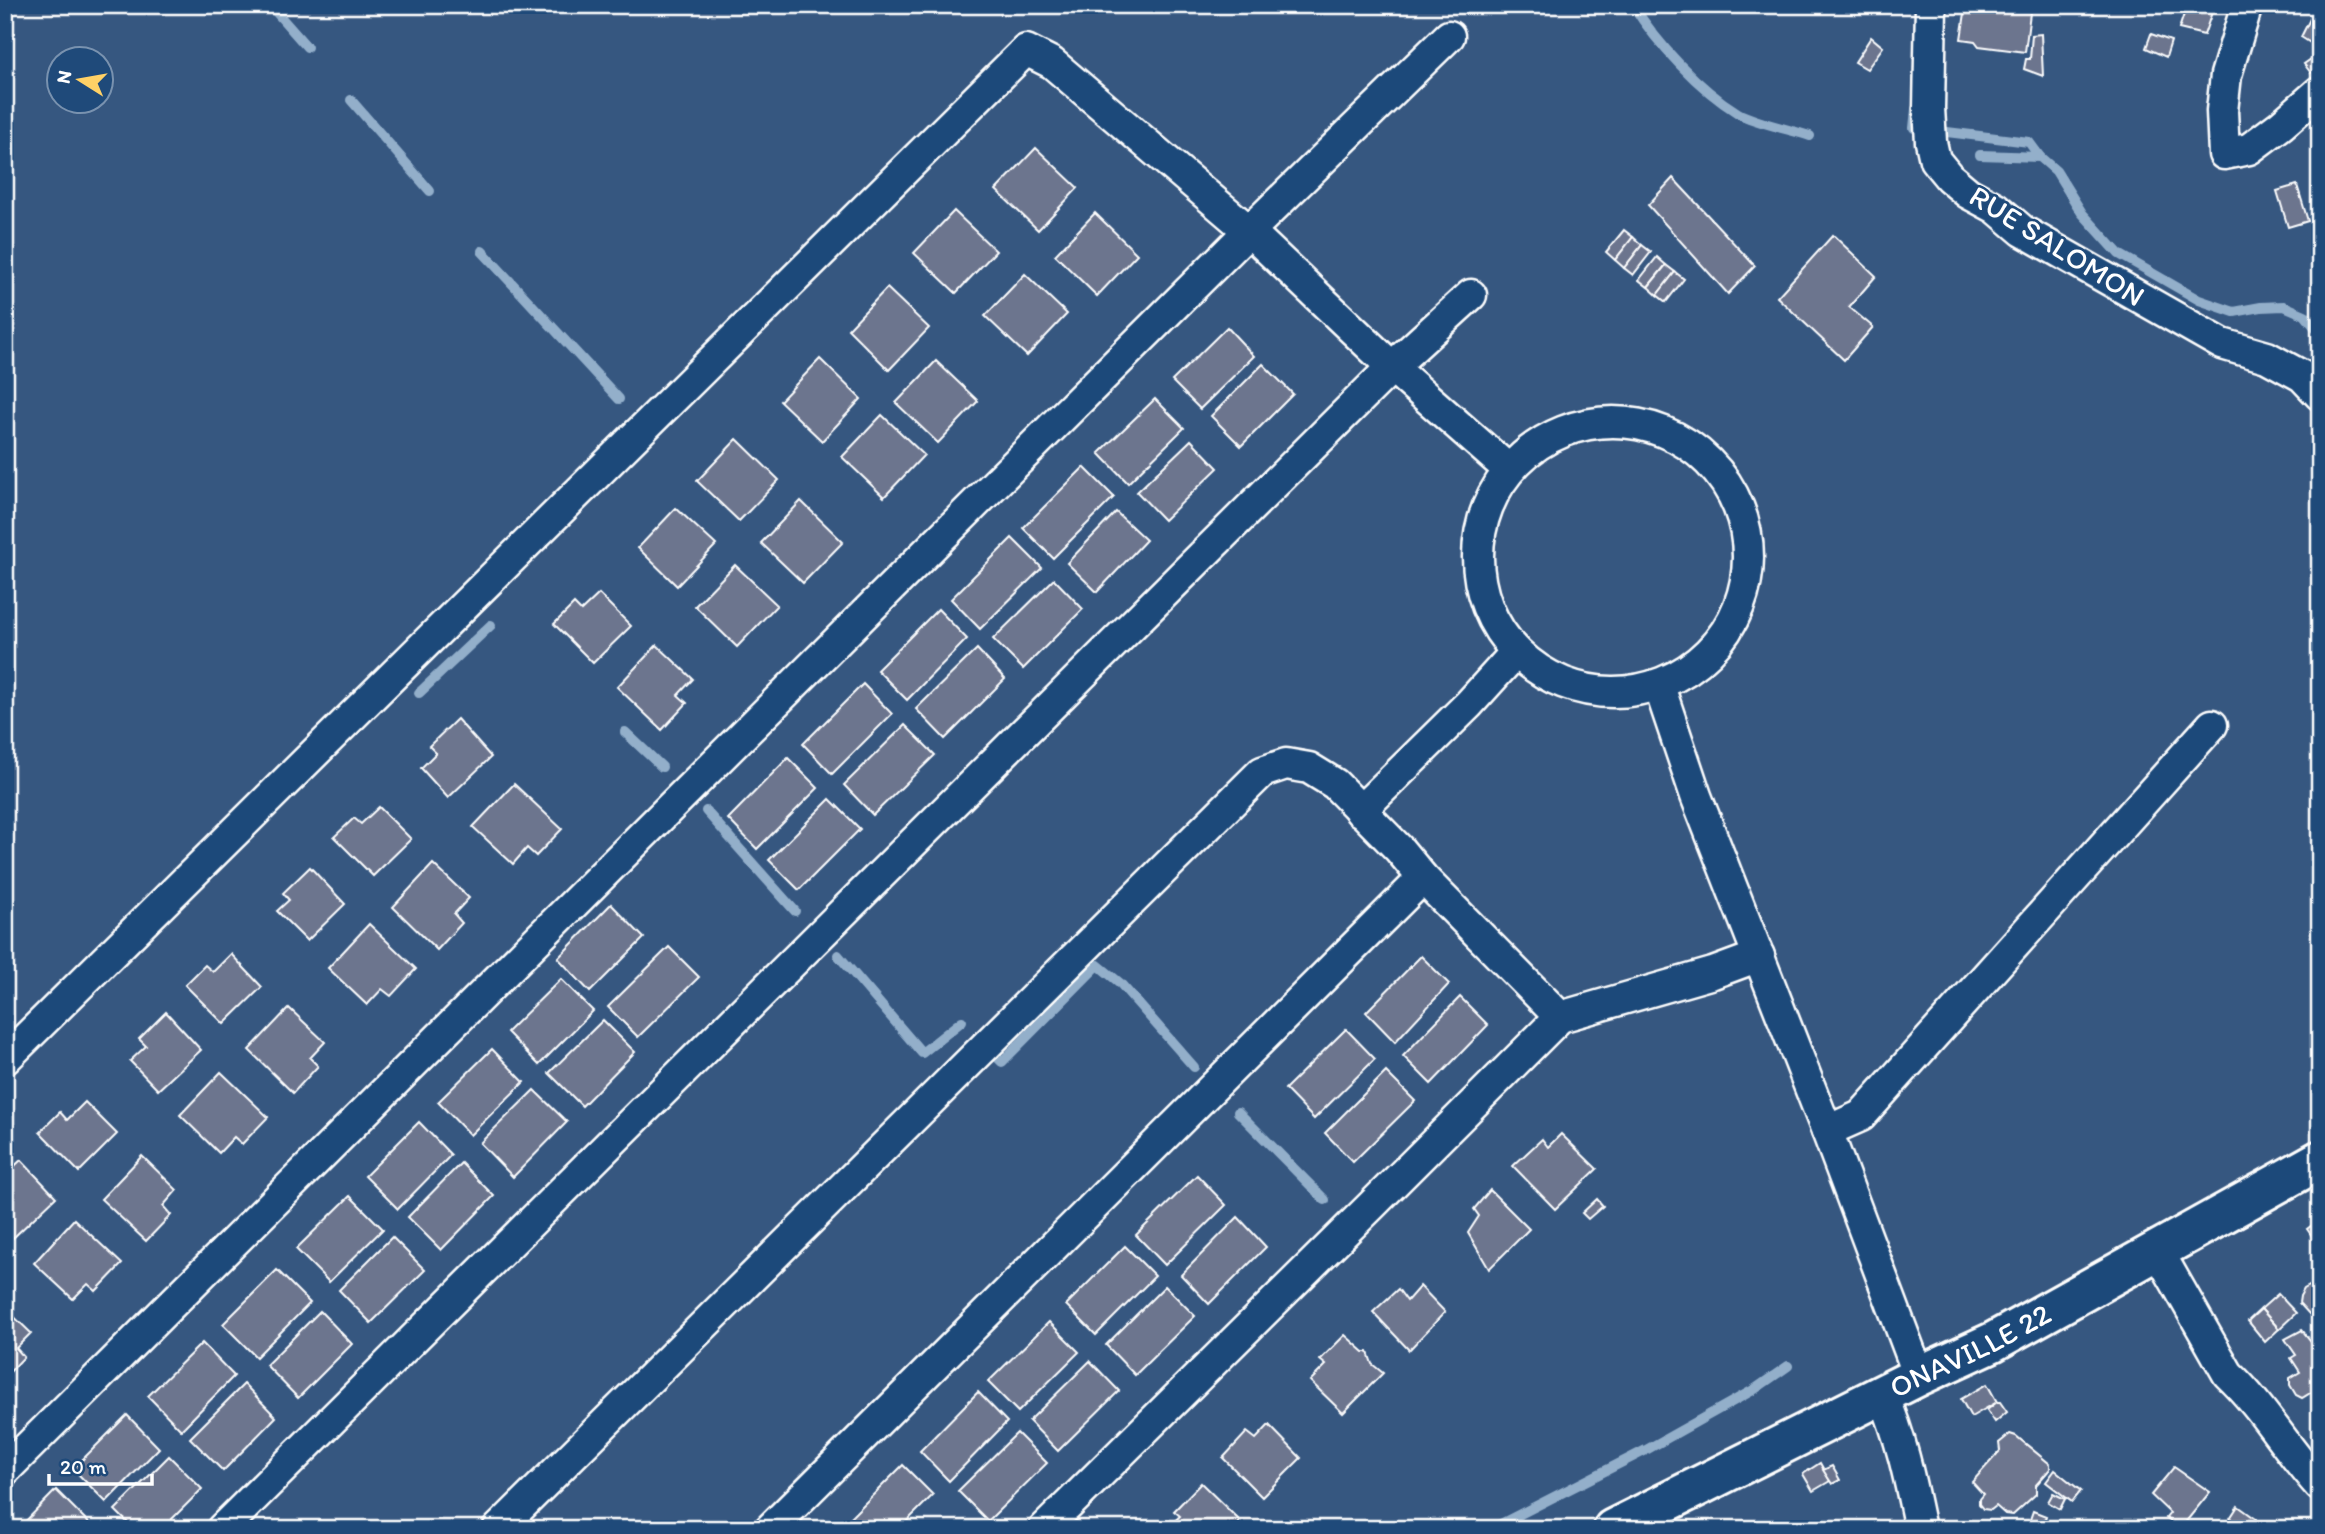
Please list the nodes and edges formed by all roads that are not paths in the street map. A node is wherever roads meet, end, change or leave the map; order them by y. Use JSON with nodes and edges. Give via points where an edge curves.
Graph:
{"nodes":[{"id":1,"x":1931,"y":5,"type":"edge"},
{"id":2,"x":2247,"y":5,"type":"edge"},
{"id":3,"x":1449,"y":36,"type":"dead end"},
{"id":4,"x":2320,"y":91,"type":"edge"},
{"id":5,"x":1249,"y":231,"type":"junction"},
{"id":6,"x":1471,"y":295,"type":"dead end"},
{"id":7,"x":1392,"y":367,"type":"junction"},
{"id":8,"x":2320,"y":395,"type":"edge"},
{"id":9,"x":1509,"y":470,"type":"junction"},
{"id":10,"x":1516,"y":652,"type":"junction"},
{"id":11,"x":1659,"y":685,"type":"junction"},
{"id":12,"x":2212,"y":725,"type":"dead end"},
{"id":13,"x":1360,"y":811,"type":"junction"},
{"id":14,"x":1423,"y":878,"type":"junction"},
{"id":15,"x":1759,"y":956,"type":"junction"},
{"id":16,"x":1560,"y":1017,"type":"junction"},
{"id":17,"x":5,"y":1059,"type":"edge"},
{"id":18,"x":1827,"y":1131,"type":"junction"},
{"id":19,"x":2320,"y":1160,"type":"edge"},
{"id":20,"x":2158,"y":1251,"type":"junction"},
{"id":21,"x":1919,"y":1376,"type":"junction"},
{"id":22,"x":1883,"y":1395,"type":"junction"},
{"id":23,"x":5,"y":1470,"type":"edge"},
{"id":24,"x":2320,"y":1486,"type":"edge"},
{"id":25,"x":222,"y":1529,"type":"edge"},
{"id":26,"x":498,"y":1529,"type":"edge"},
{"id":27,"x":770,"y":1529,"type":"edge"},
{"id":28,"x":1044,"y":1529,"type":"edge"},
{"id":29,"x":1613,"y":1529,"type":"edge"},
{"id":30,"x":1920,"y":1529,"type":"edge"}],
"edges":[{"from":1,"to":8,"type":"street","name":"RUE SALOMON","via":[[1931,142],[1936,160],[1949,177],[2022,231],[2222,344],[2267,357],[2302,376]]},
{"from":2,"to":4,"type":"street","via":[[2226,75],[2224,154],[2249,149]]},
{"from":3,"to":5,"type":"street"},
{"from":5,"to":7,"type":"street"},
{"from":5,"to":17,"type":"street","via":[[1052,64],[1026,50]]},
{"from":5,"to":23,"type":"street"},
{"from":6,"to":7,"type":"street"},
{"from":7,"to":9,"type":"street"},
{"from":7,"to":25,"type":"street"},
{"from":9,"to":10,"type":"street","via":[[1489,504],[1478,542],[1484,595],[1493,620]]},
{"from":9,"to":11,"type":"street","via":[[1547,438],[1607,423],[1644,425],[1690,444],[1724,479],[1745,524],[1745,586],[1733,621],[1702,661]]},
{"from":10,"to":11,"type":"street","via":[[1558,682],[1608,694]]},
{"from":10,"to":13,"type":"street"},
{"from":11,"to":15,"type":"street","via":[[1696,796]]},
{"from":12,"to":18,"type":"street","via":[[1861,1116]]},
{"from":13,"to":14,"type":"street"},
{"from":13,"to":26,"type":"street","via":[[1335,784],[1309,768],[1286,764],[1262,772]]},
{"from":14,"to":16,"type":"street"},
{"from":14,"to":27,"type":"street"},
{"from":15,"to":16,"type":"street"},
{"from":15,"to":18,"type":"street"},
{"from":16,"to":28,"type":"street"},
{"from":18,"to":21,"type":"street"},
{"from":19,"to":20,"type":"street","name":"ONAVILLE 22"},
{"from":20,"to":21,"type":"street","name":"ONAVILLE 22","via":[[1993,1342]]},
{"from":20,"to":24,"type":"street","via":[[2228,1374]]},
{"from":21,"to":22,"type":"street","name":"ONAVILLE 22"},
{"from":22,"to":29,"type":"street","name":"ONAVILLE 22"},
{"from":22,"to":30,"type":"street","via":[[1898,1429]]}]}
